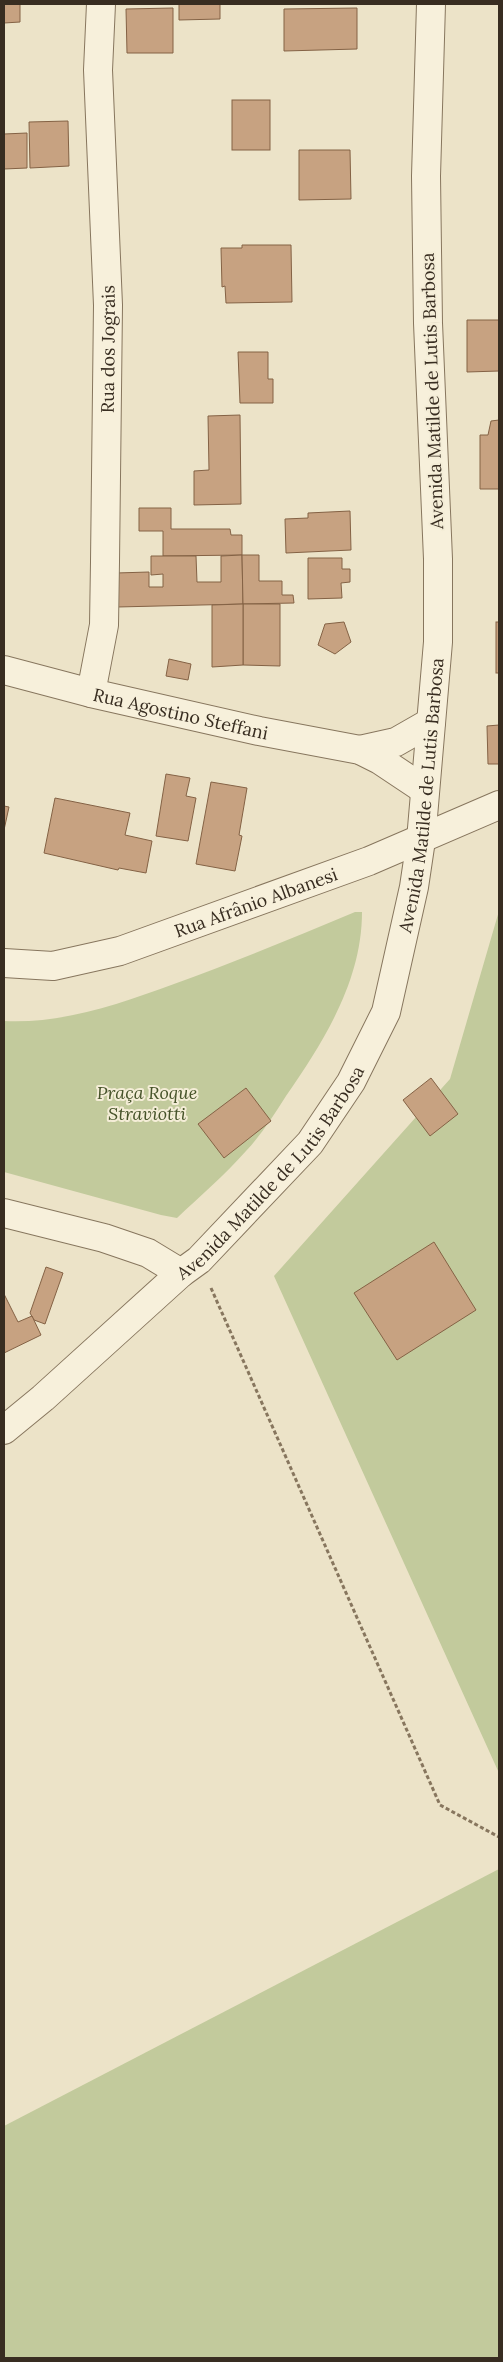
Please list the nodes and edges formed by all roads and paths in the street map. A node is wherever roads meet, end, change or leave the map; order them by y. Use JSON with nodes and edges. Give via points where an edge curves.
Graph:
{"nodes":[{"id":1,"x":101,"y":4,"type":"edge"},
{"id":2,"x":431,"y":4,"type":"edge"},
{"id":3,"x":4,"y":670,"type":"edge"},
{"id":4,"x":91,"y":693,"type":"junction"},
{"id":5,"x":431,"y":722,"type":"junction"},
{"id":6,"x":360,"y":750,"type":"junction"},
{"id":7,"x":425,"y":790,"type":"junction"},
{"id":8,"x":499,"y":805,"type":"edge"},
{"id":9,"x":421,"y":840,"type":"junction"},
{"id":10,"x":4,"y":962,"type":"edge"},
{"id":11,"x":4,"y":1213,"type":"edge"},
{"id":12,"x":190,"y":1266,"type":"junction"},
{"id":13,"x":4,"y":1430,"type":"edge"},
{"id":14,"x":499,"y":1837,"type":"edge"}],
"edges":[{"from":1,"to":4,"type":"street","name":"Rua dos Jograis","via":[[98,70],[108,306],[106,562],[104,625]]},
{"from":2,"to":5,"type":"street","name":"Avenida Matilde de Lutis Barbosa","via":[[426,176],[438,642]]},
{"from":3,"to":4,"type":"street","name":"Rua Agostino Steffani"},
{"from":4,"to":6,"type":"street","name":"Rua Agostino Steffani"},
{"from":5,"to":6,"type":"street","name":"Rua Agostino Steffani","via":[[396,742]]},
{"from":5,"to":7,"type":"street","name":"Avenida Matilde de Lutis Barbosa"},
{"from":6,"to":7,"type":"street","name":"Rua Agostino Steffani"},
{"from":7,"to":9,"type":"street","name":"Avenida Matilde de Lutis Barbosa"},
{"from":8,"to":9,"type":"street","name":"Rua Afrânio Albanesi"},
{"from":9,"to":10,"type":"street","name":"Rua Afrânio Albanesi","via":[[120,951],[53,966]]},
{"from":9,"to":12,"type":"street","name":"Avenida Matilde de Lutis Barbosa","via":[[414,887],[386,1012],[351,1082],[310,1143]]},
{"from":11,"to":12,"type":"street","via":[[104,1238]]},
{"from":12,"to":13,"type":"street","name":"Avenida Matilde de Lutis Barbosa"},
{"from":12,"to":14,"type":"path","via":[[440,1805]]}]}
